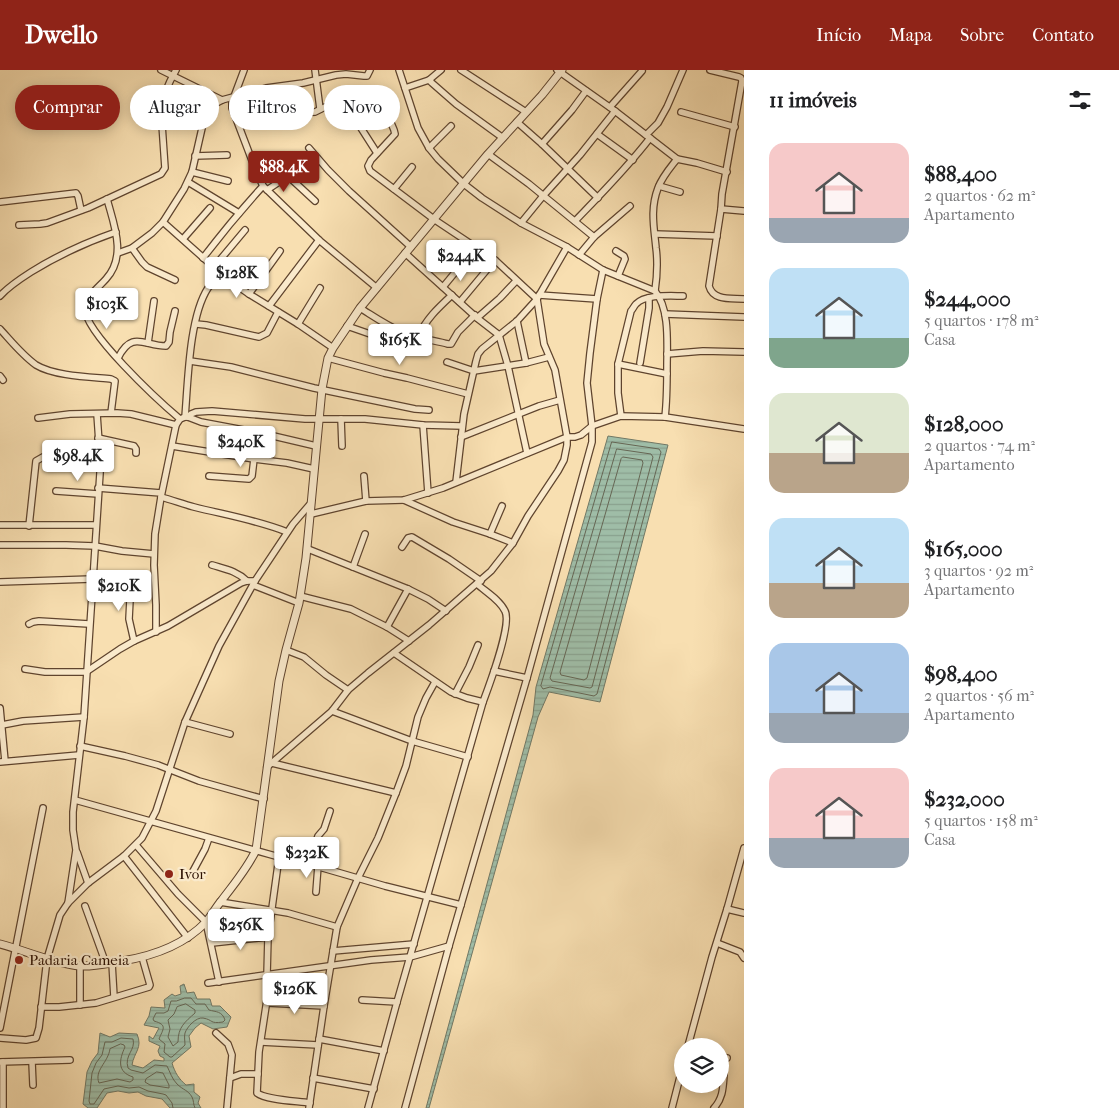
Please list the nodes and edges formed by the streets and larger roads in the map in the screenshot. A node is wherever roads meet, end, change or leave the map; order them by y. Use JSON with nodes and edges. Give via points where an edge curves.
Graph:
{"nodes":[{"id":1,"x":161,"y":70,"type":"edge"},
{"id":2,"x":176,"y":70,"type":"edge"},
{"id":3,"x":244,"y":70,"type":"edge"},
{"id":4,"x":315,"y":70,"type":"edge"},
{"id":5,"x":370,"y":70,"type":"edge"},
{"id":6,"x":399,"y":70,"type":"edge"},
{"id":7,"x":441,"y":70,"type":"edge"},
{"id":8,"x":461,"y":70,"type":"edge"},
{"id":9,"x":683,"y":70,"type":"edge"},
{"id":10,"x":710,"y":70,"type":"edge"},
{"id":11,"x":560,"y":71,"type":"edge"},
{"id":12,"x":642,"y":71,"type":"edge"},
{"id":13,"x":172,"y":76,"type":"junction"},
{"id":14,"x":316,"y":80,"type":"junction"},
{"id":15,"x":429,"y":80,"type":"junction"},
{"id":16,"x":238,"y":85,"type":"edge"},
{"id":17,"x":285,"y":85,"type":"edge"},
{"id":18,"x":405,"y":88,"type":"junction"},
{"id":19,"x":586,"y":91,"type":"junction"},
{"id":20,"x":742,"y":94,"type":"edge"},
{"id":21,"x":229,"y":98,"type":"edge"},
{"id":22,"x":222,"y":100,"type":"junction"},
{"id":23,"x":320,"y":109,"type":"junction"},
{"id":24,"x":613,"y":109,"type":"junction"},
{"id":25,"x":314,"y":112,"type":"edge"},
{"id":26,"x":526,"y":112,"type":"junction"},
{"id":27,"x":681,"y":112,"type":"dead end"},
{"id":28,"x":517,"y":122,"type":"junction"},
{"id":29,"x":451,"y":126,"type":"dead end"},
{"id":30,"x":735,"y":127,"type":"junction"},
{"id":31,"x":240,"y":130,"type":"edge"},
{"id":32,"x":362,"y":130,"type":"edge"},
{"id":33,"x":597,"y":134,"type":"junction"},
{"id":34,"x":648,"y":137,"type":"junction"},
{"id":35,"x":503,"y":138,"type":"junction"},
{"id":36,"x":542,"y":144,"type":"junction"},
{"id":37,"x":309,"y":148,"type":"dead end"},
{"id":38,"x":429,"y":148,"type":"junction"},
{"id":39,"x":377,"y":153,"type":"junction"},
{"id":40,"x":488,"y":154,"type":"junction"},
{"id":41,"x":195,"y":156,"type":"junction"},
{"id":42,"x":227,"y":156,"type":"dead end"},
{"id":43,"x":677,"y":158,"type":"junction"},
{"id":44,"x":633,"y":160,"type":"junction"},
{"id":45,"x":412,"y":167,"type":"dead end"},
{"id":46,"x":568,"y":169,"type":"junction"},
{"id":47,"x":192,"y":172,"type":"junction"},
{"id":48,"x":727,"y":172,"type":"junction"},
{"id":49,"x":228,"y":181,"type":"dead end"},
{"id":50,"x":188,"y":182,"type":"junction"},
{"id":51,"x":464,"y":184,"type":"junction"},
{"id":52,"x":659,"y":186,"type":"junction"},
{"id":53,"x":265,"y":188,"type":"junction"},
{"id":54,"x":394,"y":189,"type":"junction"},
{"id":55,"x":680,"y":192,"type":"dead end"},
{"id":56,"x":543,"y":196,"type":"junction"},
{"id":57,"x":598,"y":198,"type":"junction"},
{"id":58,"x":107,"y":199,"type":"junction"},
{"id":59,"x":315,"y":201,"type":"dead end"},
{"id":60,"x":0,"y":202,"type":"edge"},
{"id":61,"x":630,"y":206,"type":"dead end"},
{"id":62,"x":210,"y":208,"type":"dead end"},
{"id":63,"x":722,"y":209,"type":"junction"},
{"id":64,"x":82,"y":210,"type":"junction"},
{"id":65,"x":744,"y":211,"type":"edge"},
{"id":66,"x":239,"y":213,"type":"junction"},
{"id":67,"x":435,"y":220,"type":"junction"},
{"id":68,"x":575,"y":221,"type":"junction"},
{"id":69,"x":163,"y":222,"type":"junction"},
{"id":70,"x":521,"y":223,"type":"junction"},
{"id":71,"x":19,"y":225,"type":"dead end"},
{"id":72,"x":244,"y":230,"type":"dead end"},
{"id":73,"x":116,"y":232,"type":"junction"},
{"id":74,"x":654,"y":234,"type":"junction"},
{"id":75,"x":717,"y":236,"type":"junction"},
{"id":76,"x":594,"y":237,"type":"junction"},
{"id":77,"x":183,"y":240,"type":"junction"},
{"id":78,"x":320,"y":240,"type":"junction"},
{"id":79,"x":411,"y":247,"type":"junction"},
{"id":80,"x":567,"y":247,"type":"junction"},
{"id":81,"x":132,"y":248,"type":"junction"},
{"id":82,"x":616,"y":251,"type":"dead end"},
{"id":83,"x":280,"y":252,"type":"dead end"},
{"id":84,"x":118,"y":253,"type":"junction"},
{"id":85,"x":405,"y":253,"type":"junction"},
{"id":86,"x":579,"y":254,"type":"junction"},
{"id":87,"x":203,"y":258,"type":"junction"},
{"id":88,"x":494,"y":260,"type":"junction"},
{"id":89,"x":462,"y":264,"type":"dead end"},
{"id":90,"x":214,"y":267,"type":"junction"},
{"id":91,"x":603,"y":270,"type":"junction"},
{"id":92,"x":221,"y":273,"type":"junction"},
{"id":93,"x":618,"y":276,"type":"junction"},
{"id":94,"x":175,"y":280,"type":"dead end"},
{"id":95,"x":516,"y":280,"type":"junction"},
{"id":96,"x":444,"y":287,"type":"junction"},
{"id":97,"x":320,"y":288,"type":"dead end"},
{"id":98,"x":377,"y":288,"type":"junction"},
{"id":99,"x":656,"y":291,"type":"junction"},
{"id":100,"x":1,"y":293,"type":"edge"},
{"id":101,"x":249,"y":294,"type":"junction"},
{"id":102,"x":452,"y":294,"type":"junction"},
{"id":103,"x":683,"y":296,"type":"dead end"},
{"id":104,"x":538,"y":297,"type":"junction"},
{"id":105,"x":660,"y":297,"type":"junction"},
{"id":106,"x":650,"y":298,"type":"junction"},
{"id":107,"x":597,"y":299,"type":"junction"},
{"id":108,"x":744,"y":299,"type":"edge"},
{"id":109,"x":154,"y":301,"type":"dead end"},
{"id":110,"x":460,"y":302,"type":"junction"},
{"id":111,"x":269,"y":306,"type":"junction"},
{"id":112,"x":360,"y":308,"type":"junction"},
{"id":113,"x":174,"y":311,"type":"dead end"},
{"id":114,"x":278,"y":312,"type":"junction"},
{"id":115,"x":665,"y":314,"type":"junction"},
{"id":116,"x":476,"y":316,"type":"junction"},
{"id":117,"x":744,"y":317,"type":"edge"},
{"id":118,"x":517,"y":321,"type":"junction"},
{"id":119,"x":196,"y":324,"type":"junction"},
{"id":120,"x":298,"y":324,"type":"junction"},
{"id":121,"x":347,"y":326,"type":"junction"},
{"id":122,"x":0,"y":329,"type":"edge"},
{"id":123,"x":499,"y":335,"type":"junction"},
{"id":124,"x":418,"y":337,"type":"junction"},
{"id":125,"x":148,"y":343,"type":"junction"},
{"id":126,"x":396,"y":343,"type":"dead end"},
{"id":127,"x":333,"y":348,"type":"junction"},
{"id":128,"x":744,"y":352,"type":"edge"},
{"id":129,"x":667,"y":354,"type":"junction"},
{"id":130,"x":549,"y":357,"type":"junction"},
{"id":131,"x":118,"y":358,"type":"junction"},
{"id":132,"x":328,"y":358,"type":"junction"},
{"id":133,"x":190,"y":361,"type":"junction"},
{"id":134,"x":447,"y":362,"type":"dead end"},
{"id":135,"x":526,"y":363,"type":"junction"},
{"id":136,"x":640,"y":363,"type":"dead end"},
{"id":137,"x":618,"y":364,"type":"junction"},
{"id":138,"x":508,"y":366,"type":"junction"},
{"id":139,"x":474,"y":371,"type":"junction"},
{"id":140,"x":667,"y":374,"type":"junction"},
{"id":141,"x":322,"y":389,"type":"junction"},
{"id":142,"x":468,"y":394,"type":"junction"},
{"id":143,"x":560,"y":400,"type":"junction"},
{"id":144,"x":429,"y":410,"type":"dead end"},
{"id":145,"x":111,"y":413,"type":"junction"},
{"id":146,"x":97,"y":414,"type":"junction"},
{"id":147,"x":518,"y":414,"type":"junction"},
{"id":148,"x":621,"y":416,"type":"junction"},
{"id":149,"x":665,"y":417,"type":"junction"},
{"id":150,"x":38,"y":418,"type":"dead end"},
{"id":151,"x":341,"y":418,"type":"junction"},
{"id":152,"x":319,"y":419,"type":"junction"},
{"id":153,"x":182,"y":420,"type":"junction"},
{"id":154,"x":423,"y":425,"type":"junction"},
{"id":155,"x":462,"y":426,"type":"junction"},
{"id":156,"x":592,"y":426,"type":"junction"},
{"id":157,"x":744,"y":429,"type":"edge"},
{"id":158,"x":461,"y":437,"type":"junction"},
{"id":159,"x":568,"y":437,"type":"junction"},
{"id":160,"x":98,"y":438,"type":"junction"},
{"id":161,"x":172,"y":446,"type":"junction"},
{"id":162,"x":316,"y":446,"type":"junction"},
{"id":163,"x":342,"y":446,"type":"dead end"},
{"id":164,"x":66,"y":453,"type":"dead end"},
{"id":165,"x":136,"y":453,"type":"dead end"},
{"id":166,"x":527,"y":453,"type":"junction"},
{"id":167,"x":254,"y":459,"type":"junction"},
{"id":168,"x":314,"y":469,"type":"junction"},
{"id":169,"x":209,"y":476,"type":"dead end"},
{"id":170,"x":364,"y":476,"type":"dead end"},
{"id":171,"x":456,"y":482,"type":"junction"},
{"id":172,"x":56,"y":491,"type":"dead end"},
{"id":173,"x":98,"y":491,"type":"junction"},
{"id":174,"x":428,"y":492,"type":"junction"},
{"id":175,"x":161,"y":495,"type":"junction"},
{"id":176,"x":404,"y":500,"type":"junction"},
{"id":177,"x":366,"y":501,"type":"junction"},
{"id":178,"x":311,"y":503,"type":"junction"},
{"id":179,"x":502,"y":506,"type":"dead end"},
{"id":180,"x":311,"y":514,"type":"junction"},
{"id":181,"x":0,"y":525,"type":"edge"},
{"id":182,"x":96,"y":525,"type":"junction"},
{"id":183,"x":28,"y":526,"type":"junction"},
{"id":184,"x":287,"y":532,"type":"junction"},
{"id":185,"x":365,"y":534,"type":"dead end"},
{"id":186,"x":490,"y":534,"type":"junction"},
{"id":187,"x":513,"y":543,"type":"junction"},
{"id":188,"x":0,"y":545,"type":"edge"},
{"id":189,"x":95,"y":546,"type":"junction"},
{"id":190,"x":402,"y":548,"type":"dead end"},
{"id":191,"x":308,"y":549,"type":"junction"},
{"id":192,"x":154,"y":554,"type":"junction"},
{"id":193,"x":212,"y":566,"type":"dead end"},
{"id":194,"x":354,"y":567,"type":"junction"},
{"id":195,"x":92,"y":579,"type":"junction"},
{"id":196,"x":130,"y":580,"type":"dead end"},
{"id":197,"x":247,"y":581,"type":"junction"},
{"id":198,"x":0,"y":582,"type":"edge"},
{"id":199,"x":479,"y":582,"type":"junction"},
{"id":200,"x":254,"y":583,"type":"junction"},
{"id":201,"x":408,"y":589,"type":"junction"},
{"id":202,"x":299,"y":600,"type":"junction"},
{"id":203,"x":446,"y":611,"type":"junction"},
{"id":204,"x":29,"y":624,"type":"dead end"},
{"id":205,"x":89,"y":624,"type":"junction"},
{"id":206,"x":387,"y":628,"type":"junction"},
{"id":207,"x":156,"y":632,"type":"junction"},
{"id":208,"x":134,"y":641,"type":"junction"},
{"id":209,"x":409,"y":641,"type":"junction"},
{"id":210,"x":478,"y":644,"type":"dead end"},
{"id":211,"x":286,"y":650,"type":"junction"},
{"id":212,"x":394,"y":653,"type":"junction"},
{"id":213,"x":24,"y":669,"type":"dead end"},
{"id":214,"x":494,"y":671,"type":"junction"},
{"id":215,"x":86,"y":672,"type":"junction"},
{"id":216,"x":528,"y":678,"type":"junction"},
{"id":217,"x":435,"y":682,"type":"junction"},
{"id":218,"x":348,"y":690,"type":"junction"},
{"id":219,"x":455,"y":694,"type":"junction"},
{"id":220,"x":483,"y":702,"type":"junction"},
{"id":221,"x":0,"y":708,"type":"edge"},
{"id":222,"x":332,"y":711,"type":"junction"},
{"id":223,"x":84,"y":717,"type":"junction"},
{"id":224,"x":185,"y":722,"type":"junction"},
{"id":225,"x":2,"y":725,"type":"junction"},
{"id":226,"x":230,"y":734,"type":"dead end"},
{"id":227,"x":412,"y":741,"type":"junction"},
{"id":228,"x":80,"y":746,"type":"junction"},
{"id":229,"x":78,"y":755,"type":"junction"},
{"id":230,"x":468,"y":757,"type":"junction"},
{"id":231,"x":3,"y":762,"type":"edge"},
{"id":232,"x":270,"y":765,"type":"junction"},
{"id":233,"x":169,"y":770,"type":"junction"},
{"id":234,"x":396,"y":793,"type":"junction"},
{"id":235,"x":264,"y":799,"type":"junction"},
{"id":236,"x":75,"y":800,"type":"junction"},
{"id":237,"x":43,"y":808,"type":"dead end"},
{"id":238,"x":330,"y":811,"type":"dead end"},
{"id":239,"x":151,"y":822,"type":"junction"},
{"id":240,"x":209,"y":838,"type":"junction"},
{"id":241,"x":136,"y":844,"type":"junction"},
{"id":242,"x":744,"y":848,"type":"edge"},
{"id":243,"x":76,"y":850,"type":"junction"},
{"id":244,"x":256,"y":850,"type":"junction"},
{"id":245,"x":124,"y":856,"type":"junction"},
{"id":246,"x":279,"y":857,"type":"junction"},
{"id":247,"x":743,"y":857,"type":"edge"},
{"id":248,"x":310,"y":864,"type":"junction"},
{"id":249,"x":318,"y":866,"type":"junction"},
{"id":250,"x":192,"y":873,"type":"dead end"},
{"id":251,"x":358,"y":878,"type":"junction"},
{"id":252,"x":88,"y":883,"type":"junction"},
{"id":253,"x":316,"y":892,"type":"dead end"},
{"id":254,"x":427,"y":896,"type":"junction"},
{"id":255,"x":220,"y":902,"type":"junction"},
{"id":256,"x":68,"y":903,"type":"junction"},
{"id":257,"x":461,"y":905,"type":"junction"},
{"id":258,"x":85,"y":906,"type":"dead end"},
{"id":259,"x":727,"y":909,"type":"junction"},
{"id":260,"x":271,"y":910,"type":"junction"},
{"id":261,"x":744,"y":913,"type":"edge"},
{"id":262,"x":206,"y":922,"type":"junction"},
{"id":263,"x":337,"y":927,"type":"junction"},
{"id":264,"x":268,"y":937,"type":"junction"},
{"id":265,"x":188,"y":938,"type":"junction"},
{"id":266,"x":212,"y":943,"type":"junction"},
{"id":267,"x":717,"y":943,"type":"junction"},
{"id":268,"x":0,"y":944,"type":"edge"},
{"id":269,"x":414,"y":944,"type":"junction"},
{"id":270,"x":449,"y":946,"type":"junction"},
{"id":271,"x":15,"y":948,"type":"junction"},
{"id":272,"x":333,"y":951,"type":"junction"},
{"id":273,"x":142,"y":957,"type":"junction"},
{"id":274,"x":410,"y":957,"type":"junction"},
{"id":275,"x":744,"y":958,"type":"edge"},
{"id":276,"x":47,"y":959,"type":"junction"},
{"id":277,"x":109,"y":963,"type":"junction"},
{"id":278,"x":80,"y":966,"type":"junction"},
{"id":279,"x":330,"y":966,"type":"junction"},
{"id":280,"x":267,"y":975,"type":"junction"},
{"id":281,"x":219,"y":982,"type":"junction"},
{"id":282,"x":208,"y":983,"type":"dead end"},
{"id":283,"x":114,"y":997,"type":"junction"},
{"id":284,"x":362,"y":1000,"type":"dead end"},
{"id":285,"x":397,"y":1002,"type":"junction"},
{"id":286,"x":268,"y":1003,"type":"junction"},
{"id":287,"x":80,"y":1005,"type":"junction"},
{"id":288,"x":324,"y":1006,"type":"junction"},
{"id":289,"x":41,"y":1007,"type":"junction"},
{"id":290,"x":0,"y":1028,"type":"edge"},
{"id":291,"x":216,"y":1033,"type":"dead end"},
{"id":292,"x":0,"y":1038,"type":"edge"},
{"id":293,"x":690,"y":1038,"type":"edge"},
{"id":294,"x":261,"y":1042,"type":"junction"},
{"id":295,"x":318,"y":1042,"type":"junction"},
{"id":296,"x":384,"y":1051,"type":"junction"},
{"id":297,"x":70,"y":1060,"type":"dead end"},
{"id":298,"x":2,"y":1062,"type":"edge"},
{"id":299,"x":32,"y":1062,"type":"junction"},
{"id":300,"x":258,"y":1074,"type":"junction"},
{"id":301,"x":230,"y":1078,"type":"junction"},
{"id":302,"x":313,"y":1078,"type":"junction"},
{"id":303,"x":33,"y":1085,"type":"dead end"},
{"id":304,"x":374,"y":1089,"type":"junction"},
{"id":305,"x":676,"y":1093,"type":"edge"},
{"id":306,"x":722,"y":1093,"type":"edge"},
{"id":307,"x":309,"y":1105,"type":"edge"},
{"id":308,"x":3,"y":1108,"type":"edge"},
{"id":309,"x":227,"y":1108,"type":"edge"},
{"id":310,"x":368,"y":1108,"type":"edge"},
{"id":311,"x":405,"y":1108,"type":"edge"},
{"id":312,"x":672,"y":1108,"type":"edge"},
{"id":313,"x":714,"y":1108,"type":"edge"}],
"edges":[{"from":1,"to":13,"type":"street"},
{"from":2,"to":13,"type":"street"},
{"from":3,"to":16,"type":"street"},
{"from":4,"to":14,"type":"street"},
{"from":5,"to":14,"type":"street","via":[[367,76],[346,74]]},
{"from":6,"to":18,"type":"street"},
{"from":7,"to":15,"type":"street"},
{"from":8,"to":26,"type":"street"},
{"from":9,"to":34,"type":"street","via":[[667,107]]},
{"from":10,"to":20,"type":"street","via":[[741,78]]},
{"from":11,"to":19,"type":"street"},
{"from":11,"to":26,"type":"street"},
{"from":12,"to":24,"type":"street"},
{"from":13,"to":22,"type":"street"},
{"from":13,"to":58,"type":"street","via":[[161,110],[164,170],[155,178]]},
{"from":14,"to":17,"type":"street"},
{"from":14,"to":23,"type":"street"},
{"from":15,"to":18,"type":"street"},
{"from":15,"to":35,"type":"street"},
{"from":18,"to":38,"type":"street","via":[[418,128]]},
{"from":19,"to":24,"type":"street"},
{"from":19,"to":36,"type":"street"},
{"from":20,"to":30,"type":"street"},
{"from":21,"to":22,"type":"street"},
{"from":22,"to":41,"type":"street","via":[[211,106],[205,115]]},
{"from":23,"to":25,"type":"street"},
{"from":23,"to":39,"type":"street","via":[[359,98],[381,101],[394,134]]},
{"from":24,"to":33,"type":"street"},
{"from":24,"to":34,"type":"street"},
{"from":26,"to":28,"type":"street"},
{"from":27,"to":30,"type":"street"},
{"from":28,"to":35,"type":"street"},
{"from":28,"to":36,"type":"street"},
{"from":29,"to":38,"type":"street"},
{"from":30,"to":48,"type":"street"},
{"from":31,"to":53,"type":"street"},
{"from":32,"to":39,"type":"street"},
{"from":33,"to":44,"type":"street"},
{"from":33,"to":46,"type":"street"},
{"from":34,"to":43,"type":"street"},
{"from":34,"to":44,"type":"street"},
{"from":35,"to":40,"type":"street"},
{"from":36,"to":46,"type":"street"},
{"from":37,"to":79,"type":"street","via":[[349,192]]},
{"from":38,"to":51,"type":"street"},
{"from":39,"to":54,"type":"street","via":[[368,168]]},
{"from":40,"to":51,"type":"street"},
{"from":40,"to":56,"type":"street"},
{"from":41,"to":42,"type":"street"},
{"from":41,"to":47,"type":"street"},
{"from":43,"to":48,"type":"street"},
{"from":43,"to":52,"type":"street"},
{"from":44,"to":57,"type":"street"},
{"from":45,"to":54,"type":"street"},
{"from":46,"to":56,"type":"street"},
{"from":46,"to":57,"type":"street"},
{"from":47,"to":49,"type":"street"},
{"from":47,"to":50,"type":"street"},
{"from":48,"to":63,"type":"street"},
{"from":50,"to":66,"type":"street"},
{"from":50,"to":69,"type":"street"},
{"from":51,"to":67,"type":"street"},
{"from":51,"to":70,"type":"street"},
{"from":52,"to":55,"type":"street"},
{"from":52,"to":74,"type":"street","via":[[653,213]]},
{"from":53,"to":59,"type":"street","via":[[288,176]]},
{"from":53,"to":66,"type":"street"},
{"from":53,"to":78,"type":"street"},
{"from":54,"to":67,"type":"street"},
{"from":56,"to":68,"type":"street"},
{"from":56,"to":70,"type":"street"},
{"from":57,"to":68,"type":"street"},
{"from":58,"to":64,"type":"street"},
{"from":58,"to":73,"type":"street"},
{"from":60,"to":64,"type":"street","via":[[76,193]]},
{"from":61,"to":76,"type":"street"},
{"from":62,"to":77,"type":"street"},
{"from":63,"to":65,"type":"street"},
{"from":63,"to":75,"type":"street"},
{"from":64,"to":71,"type":"street","via":[[47,223]]},
{"from":66,"to":87,"type":"street"},
{"from":67,"to":79,"type":"street"},
{"from":67,"to":88,"type":"street"},
{"from":68,"to":76,"type":"street"},
{"from":69,"to":77,"type":"street"},
{"from":69,"to":81,"type":"street"},
{"from":70,"to":80,"type":"street"},
{"from":72,"to":90,"type":"street"},
{"from":73,"to":84,"type":"street"},
{"from":73,"to":100,"type":"street","via":[[64,252]]},
{"from":74,"to":75,"type":"street"},
{"from":74,"to":99,"type":"street"},
{"from":75,"to":108,"type":"street","via":[[709,286],[711,292],[714,296]]},
{"from":76,"to":86,"type":"street"},
{"from":77,"to":87,"type":"street"},
{"from":78,"to":98,"type":"street"},
{"from":78,"to":111,"type":"street"},
{"from":79,"to":85,"type":"street"},
{"from":80,"to":86,"type":"street"},
{"from":80,"to":104,"type":"street"},
{"from":81,"to":84,"type":"street"},
{"from":81,"to":94,"type":"street","via":[[147,267]]},
{"from":82,"to":93,"type":"street","via":[[625,259]]},
{"from":83,"to":101,"type":"street"},
{"from":84,"to":131,"type":"street","via":[[114,269],[94,291],[85,311],[93,329]]},
{"from":85,"to":96,"type":"street"},
{"from":85,"to":98,"type":"street"},
{"from":86,"to":91,"type":"street"},
{"from":87,"to":90,"type":"street"},
{"from":88,"to":95,"type":"street"},
{"from":88,"to":110,"type":"street"},
{"from":89,"to":96,"type":"street"},
{"from":90,"to":92,"type":"street"},
{"from":91,"to":93,"type":"street"},
{"from":91,"to":107,"type":"street"},
{"from":92,"to":101,"type":"street"},
{"from":92,"to":119,"type":"street","via":[[200,305]]},
{"from":93,"to":99,"type":"street"},
{"from":95,"to":104,"type":"street"},
{"from":95,"to":116,"type":"street","via":[[500,298]]},
{"from":96,"to":102,"type":"street"},
{"from":97,"to":120,"type":"street"},
{"from":98,"to":112,"type":"street"},
{"from":99,"to":105,"type":"street"},
{"from":101,"to":111,"type":"street"},
{"from":102,"to":110,"type":"street"},
{"from":102,"to":124,"type":"street","via":[[424,324]]},
{"from":103,"to":105,"type":"street"},
{"from":104,"to":107,"type":"street"},
{"from":104,"to":118,"type":"street"},
{"from":104,"to":130,"type":"street","via":[[544,344]]},
{"from":105,"to":106,"type":"street"},
{"from":105,"to":115,"type":"street"},
{"from":106,"to":136,"type":"street"},
{"from":106,"to":137,"type":"street","via":[[641,300],[632,311]]},
{"from":107,"to":156,"type":"street","via":[[587,383]]},
{"from":109,"to":125,"type":"street"},
{"from":110,"to":116,"type":"street"},
{"from":111,"to":114,"type":"street"},
{"from":112,"to":121,"type":"street"},
{"from":112,"to":124,"type":"street","via":[[400,331]]},
{"from":113,"to":125,"type":"street","via":[[168,344],[164,347]]},
{"from":114,"to":119,"type":"street","via":[[267,333],[259,337]]},
{"from":114,"to":120,"type":"street"},
{"from":115,"to":117,"type":"street"},
{"from":115,"to":129,"type":"street"},
{"from":116,"to":123,"type":"street"},
{"from":116,"to":124,"type":"street","via":[[458,332],[451,344]]},
{"from":118,"to":123,"type":"street"},
{"from":118,"to":135,"type":"street"},
{"from":119,"to":133,"type":"street"},
{"from":120,"to":127,"type":"street"},
{"from":121,"to":126,"type":"street"},
{"from":121,"to":127,"type":"street"},
{"from":122,"to":145,"type":"street","via":[[36,365],[49,371],[115,381]]},
{"from":123,"to":138,"type":"street"},
{"from":123,"to":139,"type":"street","via":[[478,354]]},
{"from":125,"to":131,"type":"street","via":[[127,344]]},
{"from":127,"to":132,"type":"street"},
{"from":128,"to":129,"type":"street"},
{"from":129,"to":140,"type":"street"},
{"from":130,"to":135,"type":"street"},
{"from":130,"to":143,"type":"street","via":[[555,370]]},
{"from":131,"to":153,"type":"street","via":[[149,392]]},
{"from":132,"to":141,"type":"street"},
{"from":132,"to":142,"type":"street"},
{"from":133,"to":141,"type":"street","via":[[231,367]]},
{"from":133,"to":153,"type":"street"},
{"from":134,"to":139,"type":"street"},
{"from":135,"to":138,"type":"street"},
{"from":137,"to":140,"type":"street"},
{"from":137,"to":148,"type":"street"},
{"from":138,"to":139,"type":"street"},
{"from":138,"to":147,"type":"street"},
{"from":139,"to":142,"type":"street"},
{"from":140,"to":149,"type":"street"},
{"from":141,"to":144,"type":"street"},
{"from":141,"to":152,"type":"street"},
{"from":142,"to":155,"type":"street"},
{"from":143,"to":147,"type":"street"},
{"from":143,"to":159,"type":"street"},
{"from":145,"to":146,"type":"street"},
{"from":145,"to":153,"type":"street"},
{"from":146,"to":150,"type":"street"},
{"from":146,"to":160,"type":"street"},
{"from":147,"to":158,"type":"street"},
{"from":147,"to":166,"type":"street"},
{"from":148,"to":149,"type":"street"},
{"from":148,"to":156,"type":"street"},
{"from":149,"to":157,"type":"street"},
{"from":151,"to":152,"type":"street"},
{"from":151,"to":154,"type":"street"},
{"from":151,"to":163,"type":"street"},
{"from":152,"to":153,"type":"street","via":[[203,411]]},
{"from":152,"to":162,"type":"street"},
{"from":153,"to":161,"type":"street"},
{"from":153,"to":162,"type":"street"},
{"from":154,"to":155,"type":"street"},
{"from":154,"to":174,"type":"street"},
{"from":155,"to":158,"type":"street"},
{"from":156,"to":159,"type":"street","via":[[581,435]]},
{"from":156,"to":216,"type":"street","via":[[592,442]]},
{"from":158,"to":171,"type":"street"},
{"from":159,"to":166,"type":"street"},
{"from":159,"to":187,"type":"street","via":[[564,460]]},
{"from":160,"to":165,"type":"street","via":[[134,446]]},
{"from":160,"to":173,"type":"street"},
{"from":161,"to":167,"type":"street"},
{"from":161,"to":175,"type":"street"},
{"from":162,"to":168,"type":"street"},
{"from":164,"to":183,"type":"street","via":[[36,461]]},
{"from":166,"to":171,"type":"street"},
{"from":167,"to":168,"type":"street"},
{"from":167,"to":169,"type":"street","via":[[249,479]]},
{"from":168,"to":178,"type":"street"},
{"from":170,"to":177,"type":"street"},
{"from":171,"to":174,"type":"street"},
{"from":172,"to":173,"type":"street"},
{"from":173,"to":175,"type":"street"},
{"from":173,"to":182,"type":"street"},
{"from":174,"to":176,"type":"street"},
{"from":175,"to":184,"type":"street"},
{"from":175,"to":192,"type":"street"},
{"from":176,"to":177,"type":"street"},
{"from":176,"to":186,"type":"street"},
{"from":177,"to":180,"type":"street"},
{"from":178,"to":180,"type":"street"},
{"from":178,"to":184,"type":"street"},
{"from":179,"to":186,"type":"street"},
{"from":180,"to":191,"type":"street"},
{"from":181,"to":183,"type":"street"},
{"from":182,"to":183,"type":"street"},
{"from":182,"to":189,"type":"street"},
{"from":184,"to":200,"type":"street"},
{"from":185,"to":194,"type":"street"},
{"from":186,"to":187,"type":"street"},
{"from":187,"to":199,"type":"street"},
{"from":188,"to":189,"type":"street"},
{"from":189,"to":192,"type":"street"},
{"from":189,"to":195,"type":"street"},
{"from":190,"to":199,"type":"street","via":[[412,537]]},
{"from":191,"to":194,"type":"street"},
{"from":191,"to":202,"type":"street"},
{"from":192,"to":207,"type":"street"},
{"from":193,"to":197,"type":"street","via":[[231,570]]},
{"from":194,"to":201,"type":"street"},
{"from":195,"to":198,"type":"street"},
{"from":195,"to":205,"type":"street"},
{"from":196,"to":208,"type":"street","via":[[129,620]]},
{"from":197,"to":200,"type":"street"},
{"from":197,"to":207,"type":"street"},
{"from":199,"to":203,"type":"street"},
{"from":199,"to":214,"type":"street","via":[[507,614]]},
{"from":200,"to":202,"type":"street"},
{"from":200,"to":224,"type":"street","via":[[219,646]]},
{"from":201,"to":203,"type":"street"},
{"from":201,"to":206,"type":"street"},
{"from":202,"to":206,"type":"street","via":[[351,609]]},
{"from":202,"to":211,"type":"street"},
{"from":203,"to":209,"type":"street"},
{"from":204,"to":205,"type":"street","via":[[39,621]]},
{"from":205,"to":215,"type":"street"},
{"from":206,"to":209,"type":"street"},
{"from":207,"to":208,"type":"street"},
{"from":208,"to":215,"type":"street"},
{"from":209,"to":212,"type":"street"},
{"from":210,"to":219,"type":"street"},
{"from":211,"to":218,"type":"street","via":[[304,657]]},
{"from":211,"to":232,"type":"street","via":[[279,681]]},
{"from":212,"to":217,"type":"street"},
{"from":212,"to":218,"type":"street"},
{"from":213,"to":215,"type":"street"},
{"from":214,"to":216,"type":"street"},
{"from":214,"to":220,"type":"street"},
{"from":215,"to":223,"type":"street"},
{"from":216,"to":257,"type":"street"},
{"from":217,"to":219,"type":"street"},
{"from":217,"to":227,"type":"street","via":[[418,718]]},
{"from":218,"to":222,"type":"street"},
{"from":219,"to":220,"type":"street"},
{"from":220,"to":230,"type":"street"},
{"from":221,"to":225,"type":"street"},
{"from":222,"to":227,"type":"street"},
{"from":222,"to":232,"type":"street"},
{"from":223,"to":225,"type":"street"},
{"from":223,"to":228,"type":"street"},
{"from":224,"to":226,"type":"street"},
{"from":224,"to":233,"type":"street"},
{"from":225,"to":231,"type":"street"},
{"from":227,"to":230,"type":"street"},
{"from":227,"to":234,"type":"street"},
{"from":228,"to":229,"type":"street"},
{"from":228,"to":233,"type":"street"},
{"from":229,"to":231,"type":"street"},
{"from":229,"to":236,"type":"street"},
{"from":230,"to":254,"type":"street"},
{"from":232,"to":234,"type":"street"},
{"from":232,"to":235,"type":"street"},
{"from":233,"to":235,"type":"street"},
{"from":233,"to":239,"type":"street"},
{"from":234,"to":251,"type":"street"},
{"from":235,"to":244,"type":"street"},
{"from":236,"to":239,"type":"street"},
{"from":236,"to":243,"type":"street","via":[[73,830]]},
{"from":237,"to":271,"type":"street"},
{"from":238,"to":248,"type":"street"},
{"from":239,"to":240,"type":"street"},
{"from":239,"to":241,"type":"street"},
{"from":240,"to":244,"type":"street"},
{"from":240,"to":250,"type":"street"},
{"from":241,"to":245,"type":"street"},
{"from":241,"to":262,"type":"street"},
{"from":242,"to":247,"type":"street"},
{"from":243,"to":252,"type":"street"},
{"from":243,"to":256,"type":"street"},
{"from":244,"to":246,"type":"street"},
{"from":244,"to":255,"type":"street","via":[[248,866]]},
{"from":245,"to":252,"type":"street"},
{"from":245,"to":265,"type":"street"},
{"from":246,"to":248,"type":"street"},
{"from":246,"to":260,"type":"street"},
{"from":247,"to":259,"type":"street"},
{"from":248,"to":249,"type":"street"},
{"from":249,"to":251,"type":"street"},
{"from":249,"to":253,"type":"street"},
{"from":251,"to":254,"type":"street"},
{"from":251,"to":263,"type":"street"},
{"from":252,"to":256,"type":"street"},
{"from":254,"to":257,"type":"street"},
{"from":254,"to":269,"type":"street"},
{"from":255,"to":260,"type":"street"},
{"from":255,"to":262,"type":"street"},
{"from":256,"to":276,"type":"street","via":[[60,914]]},
{"from":257,"to":270,"type":"street"},
{"from":258,"to":277,"type":"street"},
{"from":259,"to":261,"type":"street"},
{"from":259,"to":267,"type":"street"},
{"from":260,"to":263,"type":"street"},
{"from":260,"to":264,"type":"street"},
{"from":262,"to":265,"type":"street"},
{"from":262,"to":266,"type":"street"},
{"from":263,"to":272,"type":"street"},
{"from":264,"to":266,"type":"street"},
{"from":264,"to":280,"type":"street"},
{"from":265,"to":273,"type":"street"},
{"from":266,"to":281,"type":"street"},
{"from":267,"to":275,"type":"street","via":[[740,952]]},
{"from":267,"to":293,"type":"street"},
{"from":268,"to":271,"type":"street"},
{"from":269,"to":272,"type":"street"},
{"from":269,"to":274,"type":"street"},
{"from":270,"to":274,"type":"street"},
{"from":270,"to":311,"type":"street"},
{"from":271,"to":276,"type":"street"},
{"from":271,"to":290,"type":"street"},
{"from":272,"to":279,"type":"street"},
{"from":273,"to":277,"type":"street"},
{"from":273,"to":283,"type":"street","via":[[150,986]]},
{"from":274,"to":279,"type":"street"},
{"from":274,"to":285,"type":"street"},
{"from":276,"to":278,"type":"street"},
{"from":276,"to":289,"type":"street"},
{"from":277,"to":278,"type":"street"},
{"from":277,"to":283,"type":"street"},
{"from":278,"to":287,"type":"street"},
{"from":279,"to":280,"type":"street"},
{"from":279,"to":288,"type":"street"},
{"from":280,"to":281,"type":"street"},
{"from":280,"to":286,"type":"street"},
{"from":281,"to":282,"type":"street"},
{"from":283,"to":287,"type":"street"},
{"from":284,"to":285,"type":"street"},
{"from":285,"to":296,"type":"street"},
{"from":286,"to":288,"type":"street"},
{"from":286,"to":294,"type":"street"},
{"from":287,"to":289,"type":"street"},
{"from":288,"to":295,"type":"street"},
{"from":289,"to":292,"type":"street","via":[[36,1038]]},
{"from":291,"to":301,"type":"street","via":[[231,1049]]},
{"from":294,"to":295,"type":"street"},
{"from":294,"to":300,"type":"street"},
{"from":295,"to":296,"type":"street"},
{"from":295,"to":302,"type":"street"},
{"from":296,"to":304,"type":"street"},
{"from":297,"to":299,"type":"street"},
{"from":298,"to":299,"type":"street"},
{"from":298,"to":308,"type":"street"},
{"from":299,"to":303,"type":"street"},
{"from":300,"to":301,"type":"street"},
{"from":300,"to":307,"type":"street","via":[[258,1095]]},
{"from":301,"to":309,"type":"street"},
{"from":302,"to":304,"type":"street"},
{"from":302,"to":307,"type":"street"},
{"from":304,"to":310,"type":"street"},
{"from":305,"to":312,"type":"street"},
{"from":306,"to":313,"type":"street"}]}
